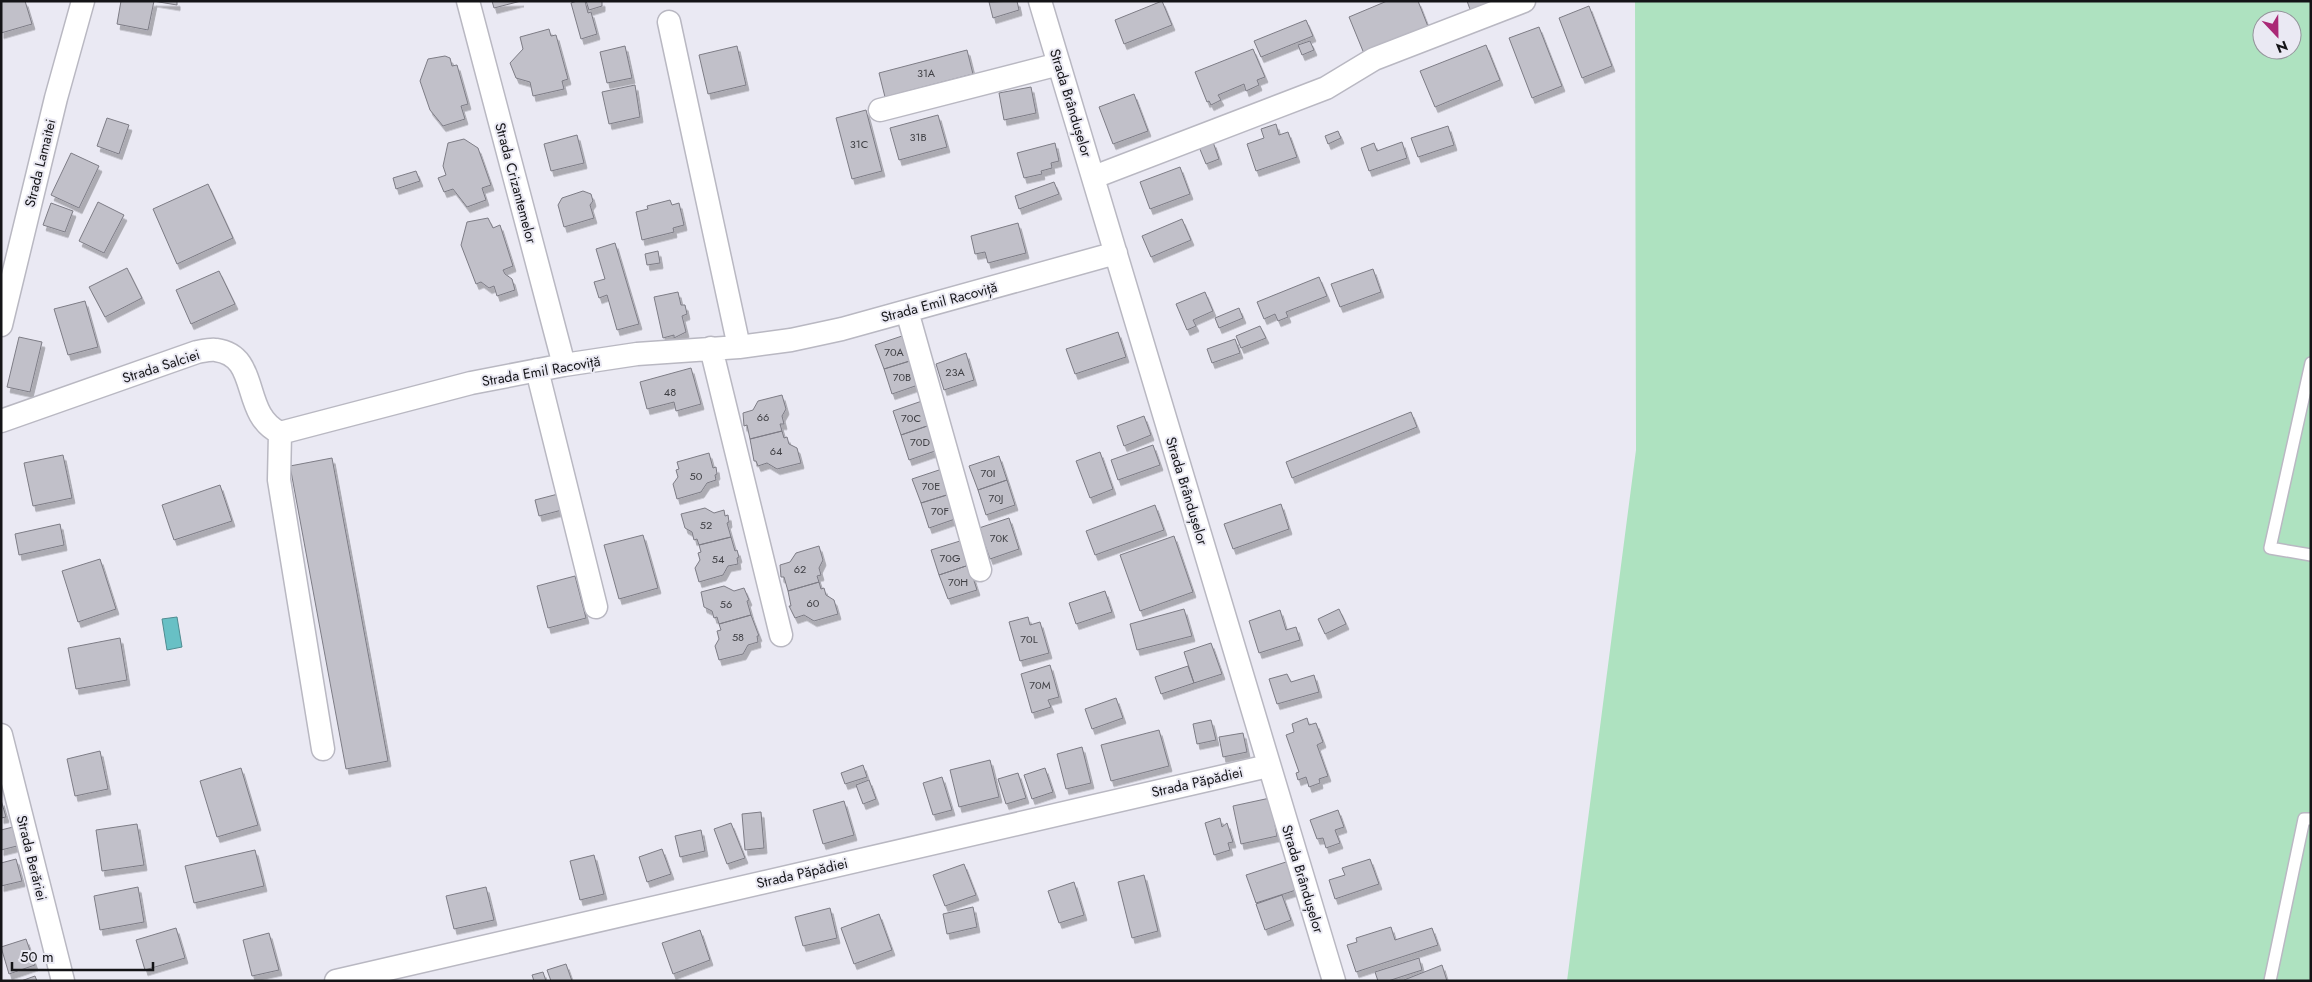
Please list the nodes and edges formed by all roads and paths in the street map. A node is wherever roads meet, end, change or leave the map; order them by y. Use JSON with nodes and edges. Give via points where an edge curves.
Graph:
{"nodes":[{"id":1,"x":83,"y":1,"type":"edge"},
{"id":2,"x":468,"y":1,"type":"edge"},
{"id":3,"x":1040,"y":1,"type":"edge"},
{"id":4,"x":1524,"y":1,"type":"edge"},
{"id":5,"x":669,"y":22,"type":"dead end"},
{"id":6,"x":1059,"y":64,"type":"junction"},
{"id":7,"x":880,"y":110,"type":"dead end"},
{"id":8,"x":1094,"y":177,"type":"junction"},
{"id":9,"x":1116,"y":253,"type":"junction"},
{"id":10,"x":907,"y":311,"type":"junction"},
{"id":11,"x":1,"y":325,"type":"edge"},
{"id":12,"x":739,"y":347,"type":"junction"},
{"id":13,"x":711,"y":348,"type":"junction"},
{"id":14,"x":2311,"y":363,"type":"edge"},
{"id":15,"x":564,"y":365,"type":"junction"},
{"id":16,"x":537,"y":370,"type":"junction"},
{"id":17,"x":1,"y":421,"type":"edge"},
{"id":18,"x":280,"y":432,"type":"junction"},
{"id":19,"x":2311,"y":555,"type":"edge"},
{"id":20,"x":980,"y":570,"type":"dead end"},
{"id":21,"x":596,"y":607,"type":"dead end"},
{"id":22,"x":781,"y":635,"type":"dead end"},
{"id":23,"x":1,"y":735,"type":"edge"},
{"id":24,"x":323,"y":750,"type":"dead end"},
{"id":25,"x":1268,"y":766,"type":"junction"},
{"id":26,"x":2311,"y":819,"type":"edge"},
{"id":27,"x":63,"y":981,"type":"edge"},
{"id":28,"x":336,"y":981,"type":"edge"},
{"id":29,"x":1334,"y":981,"type":"edge"},
{"id":30,"x":2270,"y":981,"type":"edge"}],
"edges":[{"from":1,"to":11,"type":"street","name":"Strada Lamaitei"},
{"from":2,"to":15,"type":"street","name":"Strada Crizantemelor"},
{"from":3,"to":6,"type":"street","name":"Strada Brândușelor"},
{"from":4,"to":8,"type":"street","via":[[1374,60],[1326,88]]},
{"from":5,"to":12,"type":"street"},
{"from":6,"to":7,"type":"street"},
{"from":6,"to":8,"type":"street","name":"Strada Brândușelor"},
{"from":8,"to":9,"type":"street","name":"Strada Brândușelor"},
{"from":9,"to":10,"type":"street","name":"Strada Emil Racoviță"},
{"from":9,"to":25,"type":"street","name":"Strada Brândușelor"},
{"from":10,"to":12,"type":"street","name":"Strada Emil Racoviță","via":[[790,340]]},
{"from":10,"to":20,"type":"street"},
{"from":12,"to":13,"type":"street","name":"Strada Emil Racoviță"},
{"from":13,"to":15,"type":"street","name":"Strada Emil Racoviță","via":[[637,354]]},
{"from":13,"to":22,"type":"street"},
{"from":14,"to":19,"type":"lane","via":[[2270,548]]},
{"from":15,"to":16,"type":"street","name":"Strada Emil Racoviță"},
{"from":16,"to":18,"type":"street","name":"Strada Emil Racoviță","via":[[471,383]]},
{"from":16,"to":21,"type":"street"},
{"from":17,"to":18,"type":"street","name":"Strada Salciei","via":[[197,352],[216,350],[235,357],[244,370],[258,414],[264,423]]},
{"from":18,"to":24,"type":"street","via":[[279,480]]},
{"from":23,"to":27,"type":"street","name":"Strada Berăriei"},
{"from":25,"to":28,"type":"street","name":"Strada Păpădiei"},
{"from":25,"to":29,"type":"street","name":"Strada Brândușelor"},
{"from":26,"to":30,"type":"lane","via":[[2304,820]]}]}
